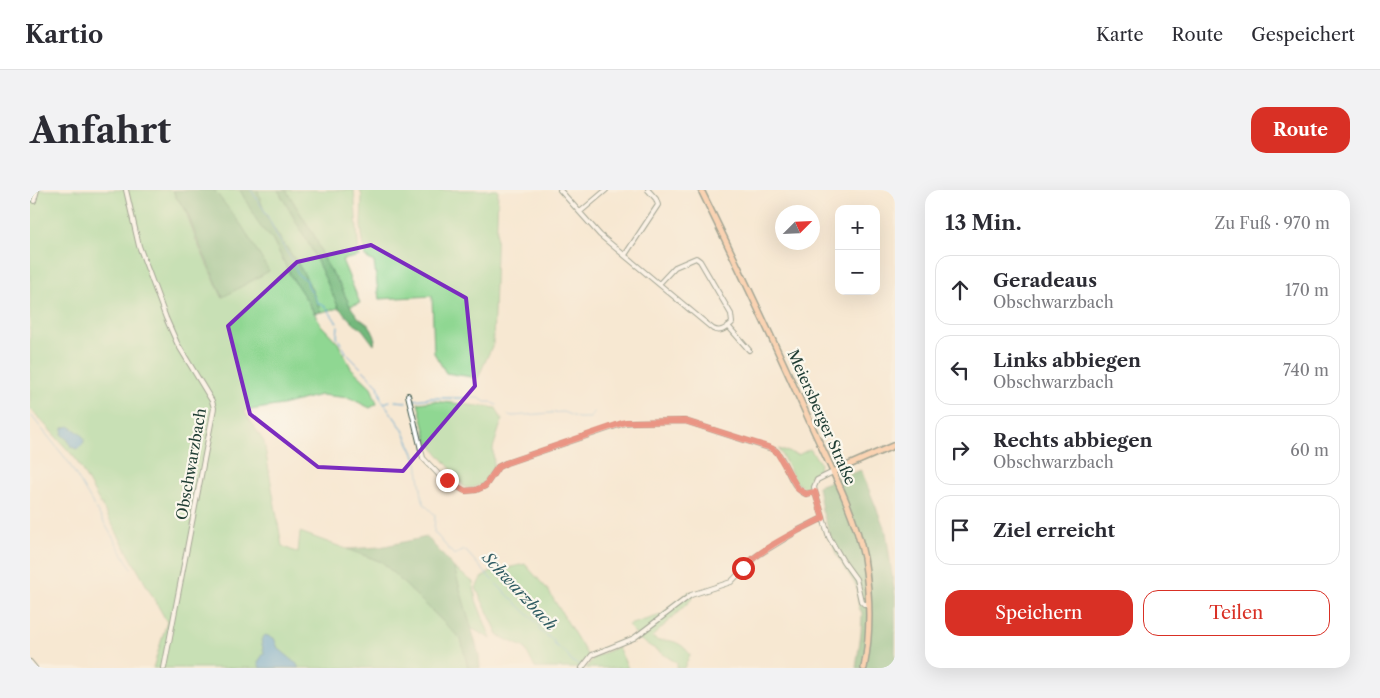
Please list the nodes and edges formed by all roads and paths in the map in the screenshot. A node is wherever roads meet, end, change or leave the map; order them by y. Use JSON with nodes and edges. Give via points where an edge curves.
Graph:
{"nodes":[{"id":1,"x":38,"y":190,"type":"edge"},
{"id":2,"x":126,"y":190,"type":"edge"},
{"id":3,"x":560,"y":190,"type":"edge"},
{"id":4,"x":606,"y":190,"type":"edge"},
{"id":5,"x":648,"y":190,"type":"edge"},
{"id":6,"x":701,"y":190,"type":"edge"},
{"id":7,"x":34,"y":201,"type":"dead end"},
{"id":8,"x":580,"y":212,"type":"junction"},
{"id":9,"x":625,"y":255,"type":"junction"},
{"id":10,"x":659,"y":284,"type":"junction"},
{"id":11,"x":728,"y":326,"type":"junction"},
{"id":12,"x":749,"y":350,"type":"dead end"},
{"id":13,"x":408,"y":395,"type":"dead end"},
{"id":14,"x":895,"y":445,"type":"edge"},
{"id":15,"x":833,"y":472,"type":"junction"},
{"id":16,"x":815,"y":492,"type":"junction"},
{"id":17,"x":823,"y":518,"type":"junction"},
{"id":18,"x":868,"y":604,"type":"junction"},
{"id":19,"x":30,"y":662,"type":"edge"},
{"id":20,"x":35,"y":668,"type":"edge"},
{"id":21,"x":164,"y":668,"type":"edge"},
{"id":22,"x":582,"y":668,"type":"edge"},
{"id":23,"x":864,"y":668,"type":"edge"}],
"edges":[{"from":1,"to":7,"type":"street"},
{"from":2,"to":21,"type":"street","name":"Obschwarzbach","via":[[139,246],[163,311],[214,408]]},
{"from":3,"to":8,"type":"street"},
{"from":4,"to":8,"type":"street"},
{"from":5,"to":9,"type":"street","via":[[658,205]]},
{"from":6,"to":15,"type":"main road","name":"Meiersberger Straße"},
{"from":8,"to":9,"type":"street","via":[[600,235]]},
{"from":9,"to":10,"type":"street"},
{"from":10,"to":11,"type":"street","via":[[713,329],[718,331]]},
{"from":10,"to":11,"type":"street","via":[[675,267],[696,258],[731,314],[732,322]]},
{"from":11,"to":12,"type":"street"},
{"from":13,"to":16,"type":"street","via":[[423,458],[442,478],[465,491],[485,486],[498,467],[506,463],[625,422],[685,421],[775,450],[798,489],[806,494]]},
{"from":14,"to":15,"type":"main road"},
{"from":15,"to":16,"type":"street","via":[[817,480]]},
{"from":15,"to":18,"type":"main road","name":"Meiersberger Straße","via":[[861,545]]},
{"from":16,"to":17,"type":"street"},
{"from":17,"to":18,"type":"street","via":[[834,545],[856,579],[861,601]]},
{"from":17,"to":22,"type":"street","via":[[755,557],[731,582],[690,595],[634,638],[592,656]]},
{"from":18,"to":23,"type":"main road","name":"Meiersberger Straße","via":[[868,646]]},
{"from":19,"to":20,"type":"street"}]}
